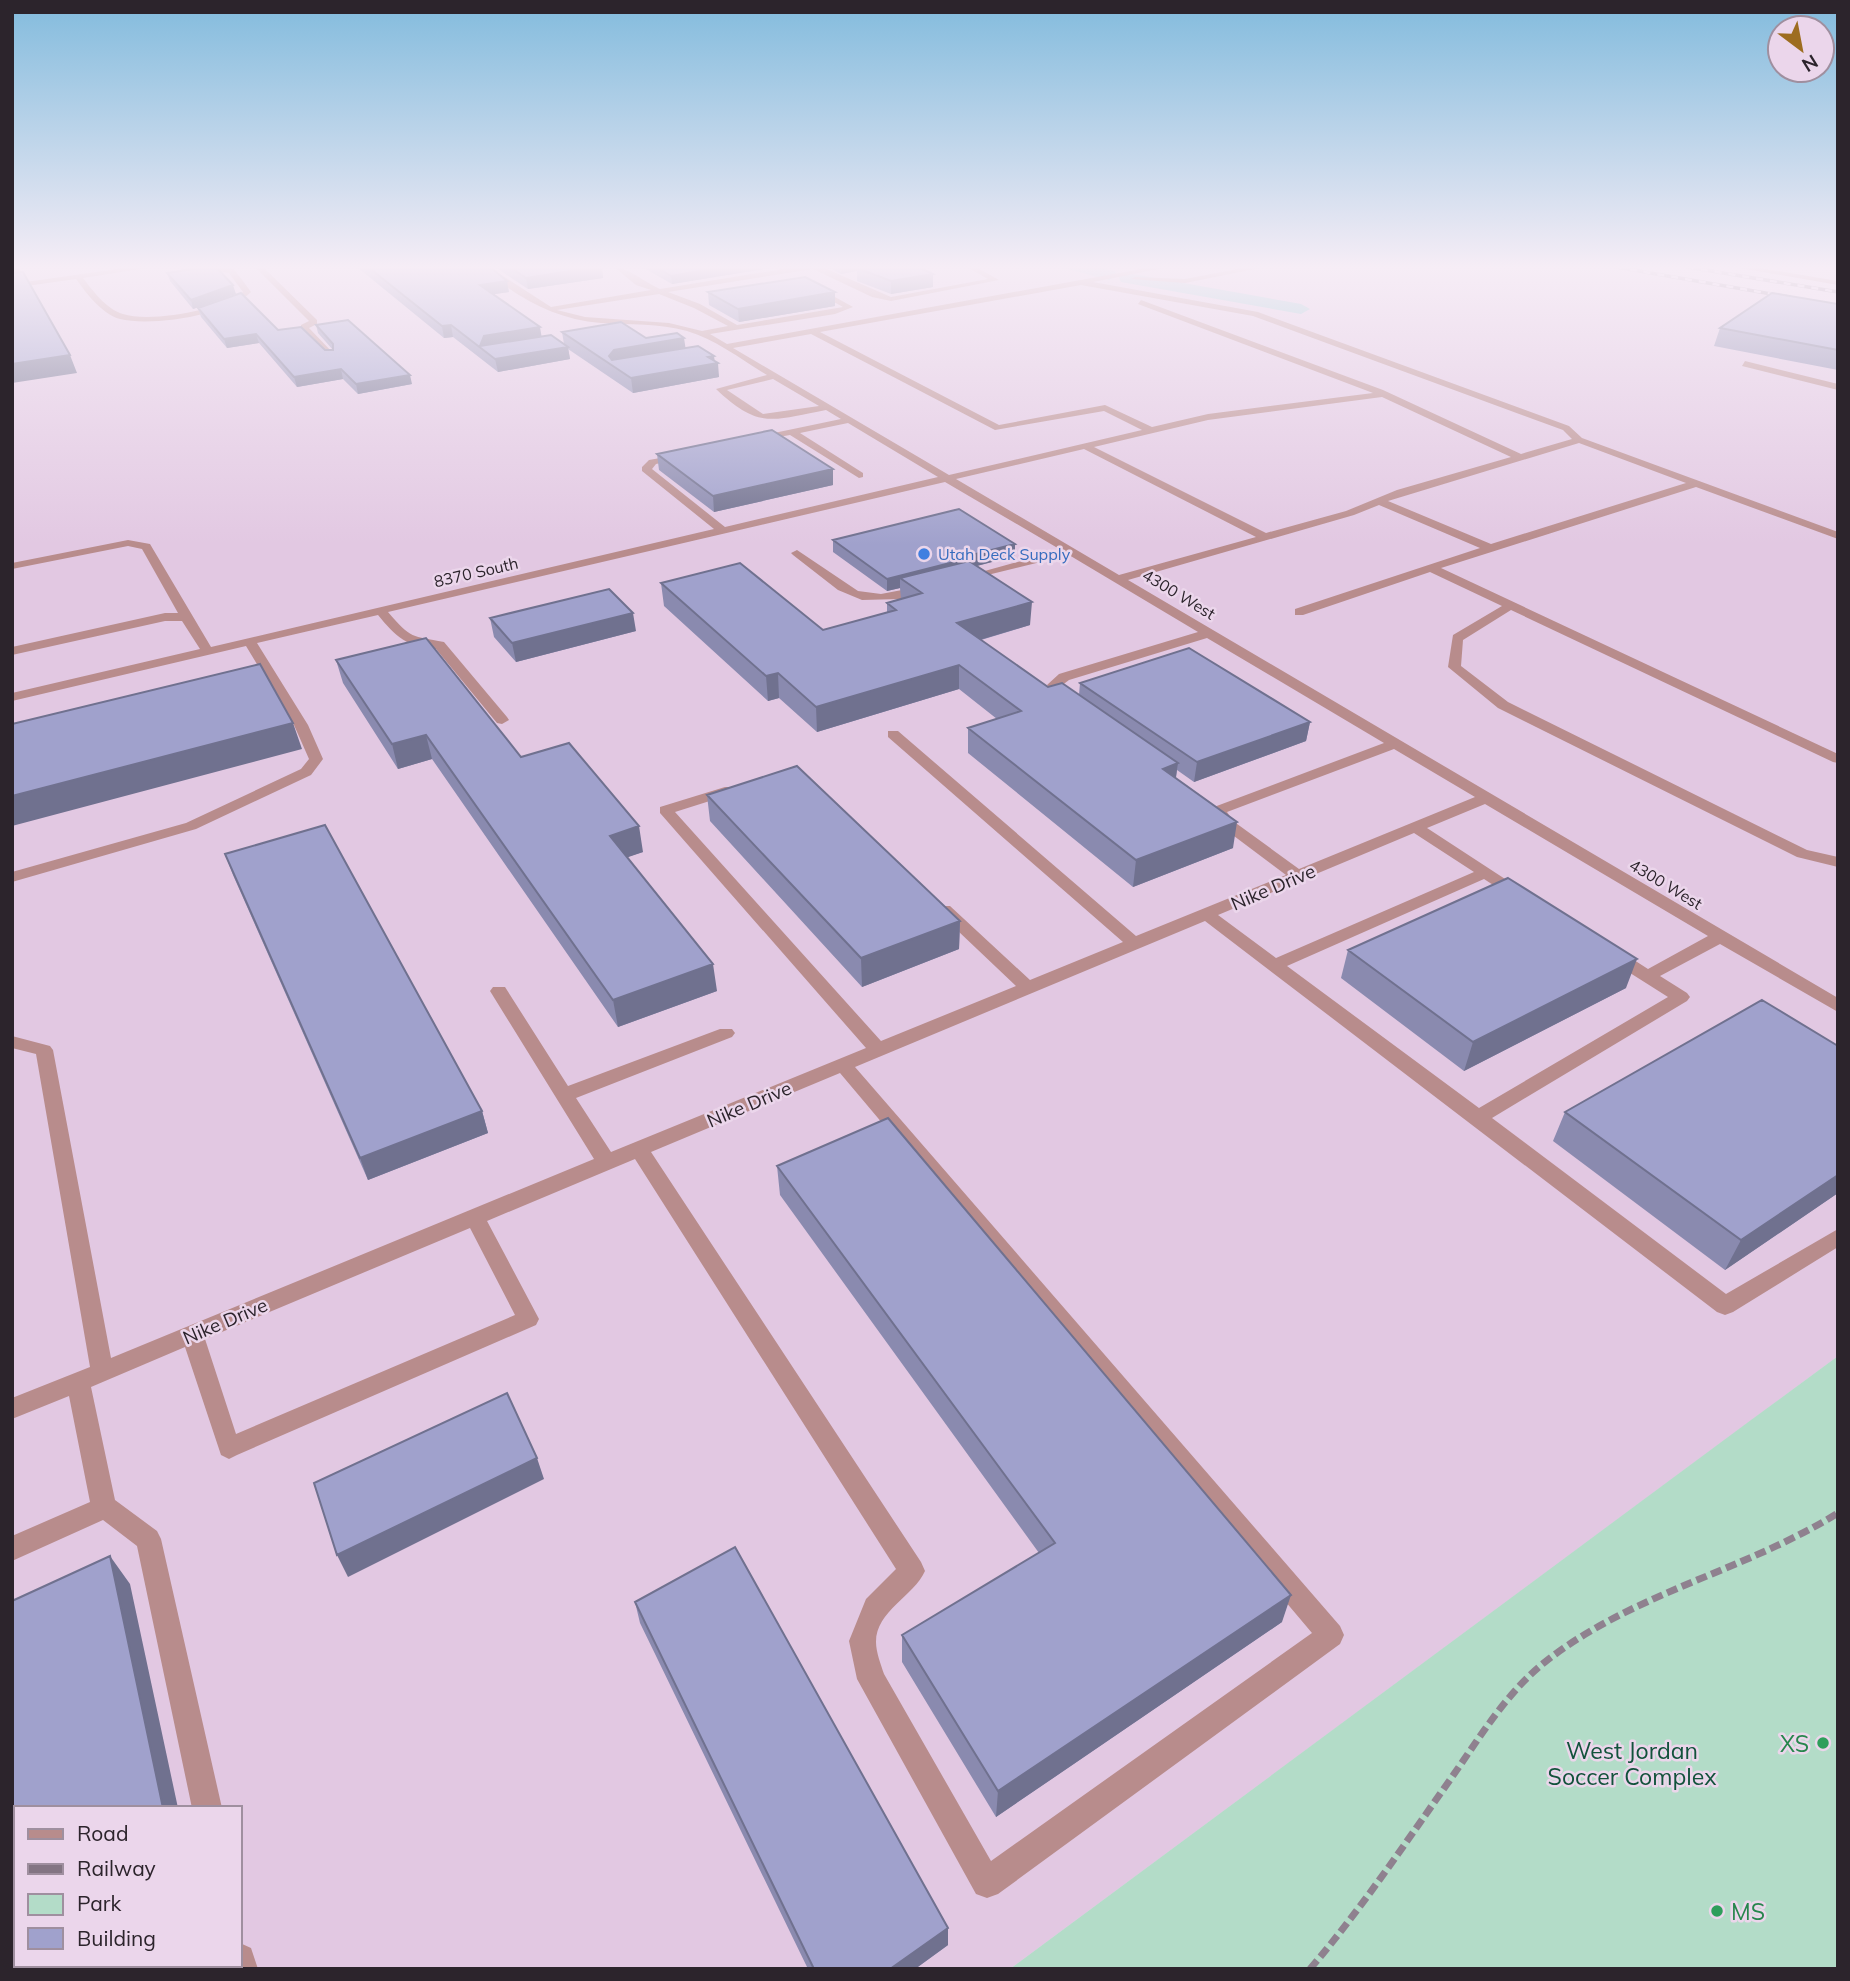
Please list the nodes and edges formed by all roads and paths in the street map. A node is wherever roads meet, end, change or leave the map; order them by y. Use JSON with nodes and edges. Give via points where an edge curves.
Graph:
{"nodes":[{"id":1,"x":743,"y":359,"type":"edge"},
{"id":2,"x":867,"y":359,"type":"edge"},
{"id":3,"x":1292,"y":359,"type":"edge"},
{"id":4,"x":1379,"y":359,"type":"edge"},
{"id":5,"x":1745,"y":364,"type":"edge"},
{"id":6,"x":775,"y":376,"type":"junction"},
{"id":7,"x":1838,"y":387,"type":"edge"},
{"id":8,"x":1383,"y":394,"type":"junction"},
{"id":9,"x":828,"y":407,"type":"junction"},
{"id":10,"x":851,"y":420,"type":"junction"},
{"id":11,"x":1148,"y":429,"type":"junction"},
{"id":12,"x":792,"y":432,"type":"junction"},
{"id":13,"x":1579,"y":440,"type":"junction"},
{"id":14,"x":751,"y":441,"type":"edge"},
{"id":15,"x":1083,"y":445,"type":"junction"},
{"id":16,"x":696,"y":452,"type":"edge"},
{"id":17,"x":1520,"y":457,"type":"junction"},
{"id":18,"x":859,"y":475,"type":"dead end"},
{"id":19,"x":947,"y":477,"type":"junction"},
{"id":20,"x":1695,"y":484,"type":"junction"},
{"id":21,"x":1379,"y":501,"type":"junction"},
{"id":22,"x":722,"y":530,"type":"junction"},
{"id":23,"x":1838,"y":536,"type":"edge"},
{"id":24,"x":1265,"y":537,"type":"junction"},
{"id":25,"x":1490,"y":548,"type":"junction"},
{"id":26,"x":1072,"y":551,"type":"junction"},
{"id":27,"x":797,"y":553,"type":"dead end"},
{"id":28,"x":12,"y":566,"type":"edge"},
{"id":29,"x":1431,"y":568,"type":"junction"},
{"id":30,"x":1119,"y":579,"type":"junction"},
{"id":31,"x":1510,"y":606,"type":"junction"},
{"id":32,"x":380,"y":610,"type":"junction"},
{"id":33,"x":1299,"y":612,"type":"dead end"},
{"id":34,"x":186,"y":617,"type":"junction"},
{"id":35,"x":1209,"y":633,"type":"junction"},
{"id":36,"x":249,"y":641,"type":"junction"},
{"id":37,"x":12,"y":651,"type":"edge"},
{"id":38,"x":208,"y":651,"type":"junction"},
{"id":39,"x":12,"y":696,"type":"edge"},
{"id":40,"x":1080,"y":712,"type":"edge"},
{"id":41,"x":502,"y":720,"type":"dead end"},
{"id":42,"x":893,"y":734,"type":"dead end"},
{"id":43,"x":1395,"y":744,"type":"junction"},
{"id":44,"x":1838,"y":759,"type":"edge"},
{"id":45,"x":744,"y":786,"type":"edge"},
{"id":46,"x":1486,"y":798,"type":"junction"},
{"id":47,"x":1415,"y":827,"type":"junction"},
{"id":48,"x":1838,"y":862,"type":"edge"},
{"id":49,"x":1486,"y":873,"type":"junction"},
{"id":50,"x":1298,"y":876,"type":"junction"},
{"id":51,"x":12,"y":877,"type":"edge"},
{"id":52,"x":927,"y":893,"type":"edge"},
{"id":53,"x":1532,"y":903,"type":"edge"},
{"id":54,"x":1206,"y":914,"type":"junction"},
{"id":55,"x":1720,"y":937,"type":"junction"},
{"id":56,"x":1135,"y":944,"type":"junction"},
{"id":57,"x":1601,"y":947,"type":"edge"},
{"id":58,"x":1275,"y":965,"type":"junction"},
{"id":59,"x":1647,"y":976,"type":"junction"},
{"id":60,"x":1028,"y":988,"type":"junction"},
{"id":61,"x":499,"y":991,"type":"dead end"},
{"id":62,"x":1838,"y":1006,"type":"edge"},
{"id":63,"x":726,"y":1033,"type":"dead end"},
{"id":64,"x":12,"y":1042,"type":"edge"},
{"id":65,"x":878,"y":1050,"type":"junction"},
{"id":66,"x":843,"y":1065,"type":"junction"},
{"id":67,"x":564,"y":1095,"type":"junction"},
{"id":68,"x":1478,"y":1116,"type":"junction"},
{"id":69,"x":639,"y":1150,"type":"junction"},
{"id":70,"x":607,"y":1163,"type":"junction"},
{"id":71,"x":475,"y":1218,"type":"junction"},
{"id":72,"x":1838,"y":1237,"type":"edge"},
{"id":73,"x":192,"y":1335,"type":"junction"},
{"id":74,"x":102,"y":1372,"type":"junction"},
{"id":75,"x":78,"y":1382,"type":"junction"},
{"id":76,"x":12,"y":1409,"type":"edge"},
{"id":77,"x":103,"y":1506,"type":"junction"},
{"id":78,"x":1838,"y":1513,"type":"edge"},
{"id":79,"x":12,"y":1549,"type":"edge"},
{"id":80,"x":206,"y":1806,"type":"edge"},
{"id":81,"x":1310,"y":1969,"type":"edge"}],
"edges":[{"from":1,"to":6,"type":"street","name":"4300 West"},
{"from":2,"to":11,"type":"street","via":[[998,428],[1105,408]]},
{"from":3,"to":8,"type":"street"},
{"from":4,"to":13,"type":"street","via":[[1566,428]]},
{"from":5,"to":7,"type":"street"},
{"from":6,"to":9,"type":"street","name":"4300 West"},
{"from":6,"to":9,"type":"street","via":[[720,389],[761,417]]},
{"from":8,"to":11,"type":"street","name":"8370 South"},
{"from":8,"to":17,"type":"street"},
{"from":9,"to":10,"type":"street","name":"4300 West"},
{"from":10,"to":12,"type":"street"},
{"from":10,"to":19,"type":"street","name":"4300 West"},
{"from":11,"to":15,"type":"street","name":"8370 South"},
{"from":12,"to":14,"type":"street"},
{"from":12,"to":18,"type":"street"},
{"from":13,"to":17,"type":"street"},
{"from":13,"to":20,"type":"street"},
{"from":15,"to":19,"type":"street","name":"8370 South"},
{"from":15,"to":24,"type":"street"},
{"from":16,"to":22,"type":"street","via":[[653,461],[646,470]]},
{"from":17,"to":21,"type":"street"},
{"from":19,"to":22,"type":"street","name":"8370 South"},
{"from":19,"to":26,"type":"street","name":"4300 West"},
{"from":20,"to":23,"type":"street"},
{"from":20,"to":25,"type":"street"},
{"from":21,"to":24,"type":"street"},
{"from":21,"to":25,"type":"street"},
{"from":22,"to":32,"type":"street","name":"8370 South"},
{"from":24,"to":30,"type":"street"},
{"from":25,"to":29,"type":"street"},
{"from":26,"to":27,"type":"street","via":[[892,599],[865,600]]},
{"from":26,"to":30,"type":"street","name":"4300 West"},
{"from":28,"to":34,"type":"street","via":[[128,543],[146,546]]},
{"from":29,"to":31,"type":"street"},
{"from":29,"to":33,"type":"street"},
{"from":30,"to":35,"type":"street","name":"4300 West"},
{"from":31,"to":44,"type":"street"},
{"from":31,"to":48,"type":"street","via":[[1457,638],[1454,667],[1503,705],[1564,736],[1802,854]]},
{"from":32,"to":36,"type":"street","name":"8370 South"},
{"from":32,"to":41,"type":"street","via":[[415,645],[440,645]]},
{"from":34,"to":37,"type":"street","via":[[165,617]]},
{"from":34,"to":38,"type":"street"},
{"from":35,"to":40,"type":"street","via":[[1064,677],[1055,685],[1058,692]]},
{"from":35,"to":43,"type":"street","name":"4300 West"},
{"from":36,"to":38,"type":"street","name":"8370 South"},
{"from":36,"to":51,"type":"street","via":[[259,671],[301,725],[316,759],[306,772],[191,826]]},
{"from":38,"to":39,"type":"street","name":"8370 South"},
{"from":42,"to":56,"type":"street"},
{"from":43,"to":46,"type":"street","name":"4300 West"},
{"from":43,"to":50,"type":"street","via":[[1214,806],[1227,824]]},
{"from":45,"to":65,"type":"street","via":[[665,810]]},
{"from":46,"to":47,"type":"street","name":"Nike Drive"},
{"from":46,"to":55,"type":"street","name":"4300 West"},
{"from":47,"to":49,"type":"street"},
{"from":47,"to":50,"type":"street","name":"Nike Drive"},
{"from":49,"to":53,"type":"street"},
{"from":49,"to":58,"type":"street"},
{"from":50,"to":54,"type":"street","name":"Nike Drive"},
{"from":52,"to":60,"type":"street"},
{"from":54,"to":56,"type":"street","name":"Nike Drive"},
{"from":54,"to":58,"type":"street"},
{"from":55,"to":59,"type":"street"},
{"from":55,"to":62,"type":"street","name":"4300 West"},
{"from":56,"to":60,"type":"street","name":"Nike Drive"},
{"from":57,"to":59,"type":"street"},
{"from":58,"to":68,"type":"street"},
{"from":59,"to":68,"type":"street","via":[[1681,997]]},
{"from":60,"to":65,"type":"street","name":"Nike Drive"},
{"from":61,"to":67,"type":"street"},
{"from":63,"to":67,"type":"street"},
{"from":64,"to":74,"type":"street","via":[[44,1050]]},
{"from":65,"to":66,"type":"street","name":"Nike Drive"},
{"from":66,"to":69,"type":"street","name":"Nike Drive"},
{"from":66,"to":69,"type":"street","via":[[1331,1635],[987,1883],[868,1667],[862,1641],[875,1608],[912,1571]]},
{"from":67,"to":70,"type":"street"},
{"from":68,"to":72,"type":"street","via":[[1725,1306]]},
{"from":69,"to":70,"type":"street","name":"Nike Drive"},
{"from":70,"to":71,"type":"street","name":"Nike Drive"},
{"from":71,"to":73,"type":"street","name":"Nike Drive"},
{"from":71,"to":73,"type":"street","via":[[528,1319],[229,1448]]},
{"from":73,"to":74,"type":"street","name":"Nike Drive"},
{"from":74,"to":75,"type":"street","name":"Nike Drive"},
{"from":75,"to":76,"type":"street","name":"Nike Drive"},
{"from":75,"to":77,"type":"street"},
{"from":77,"to":79,"type":"street"},
{"from":77,"to":80,"type":"street","via":[[148,1539]]},
{"from":78,"to":81,"type":"path","via":[[1793,1539],[1596,1627],[1547,1660],[1496,1716]]}]}
